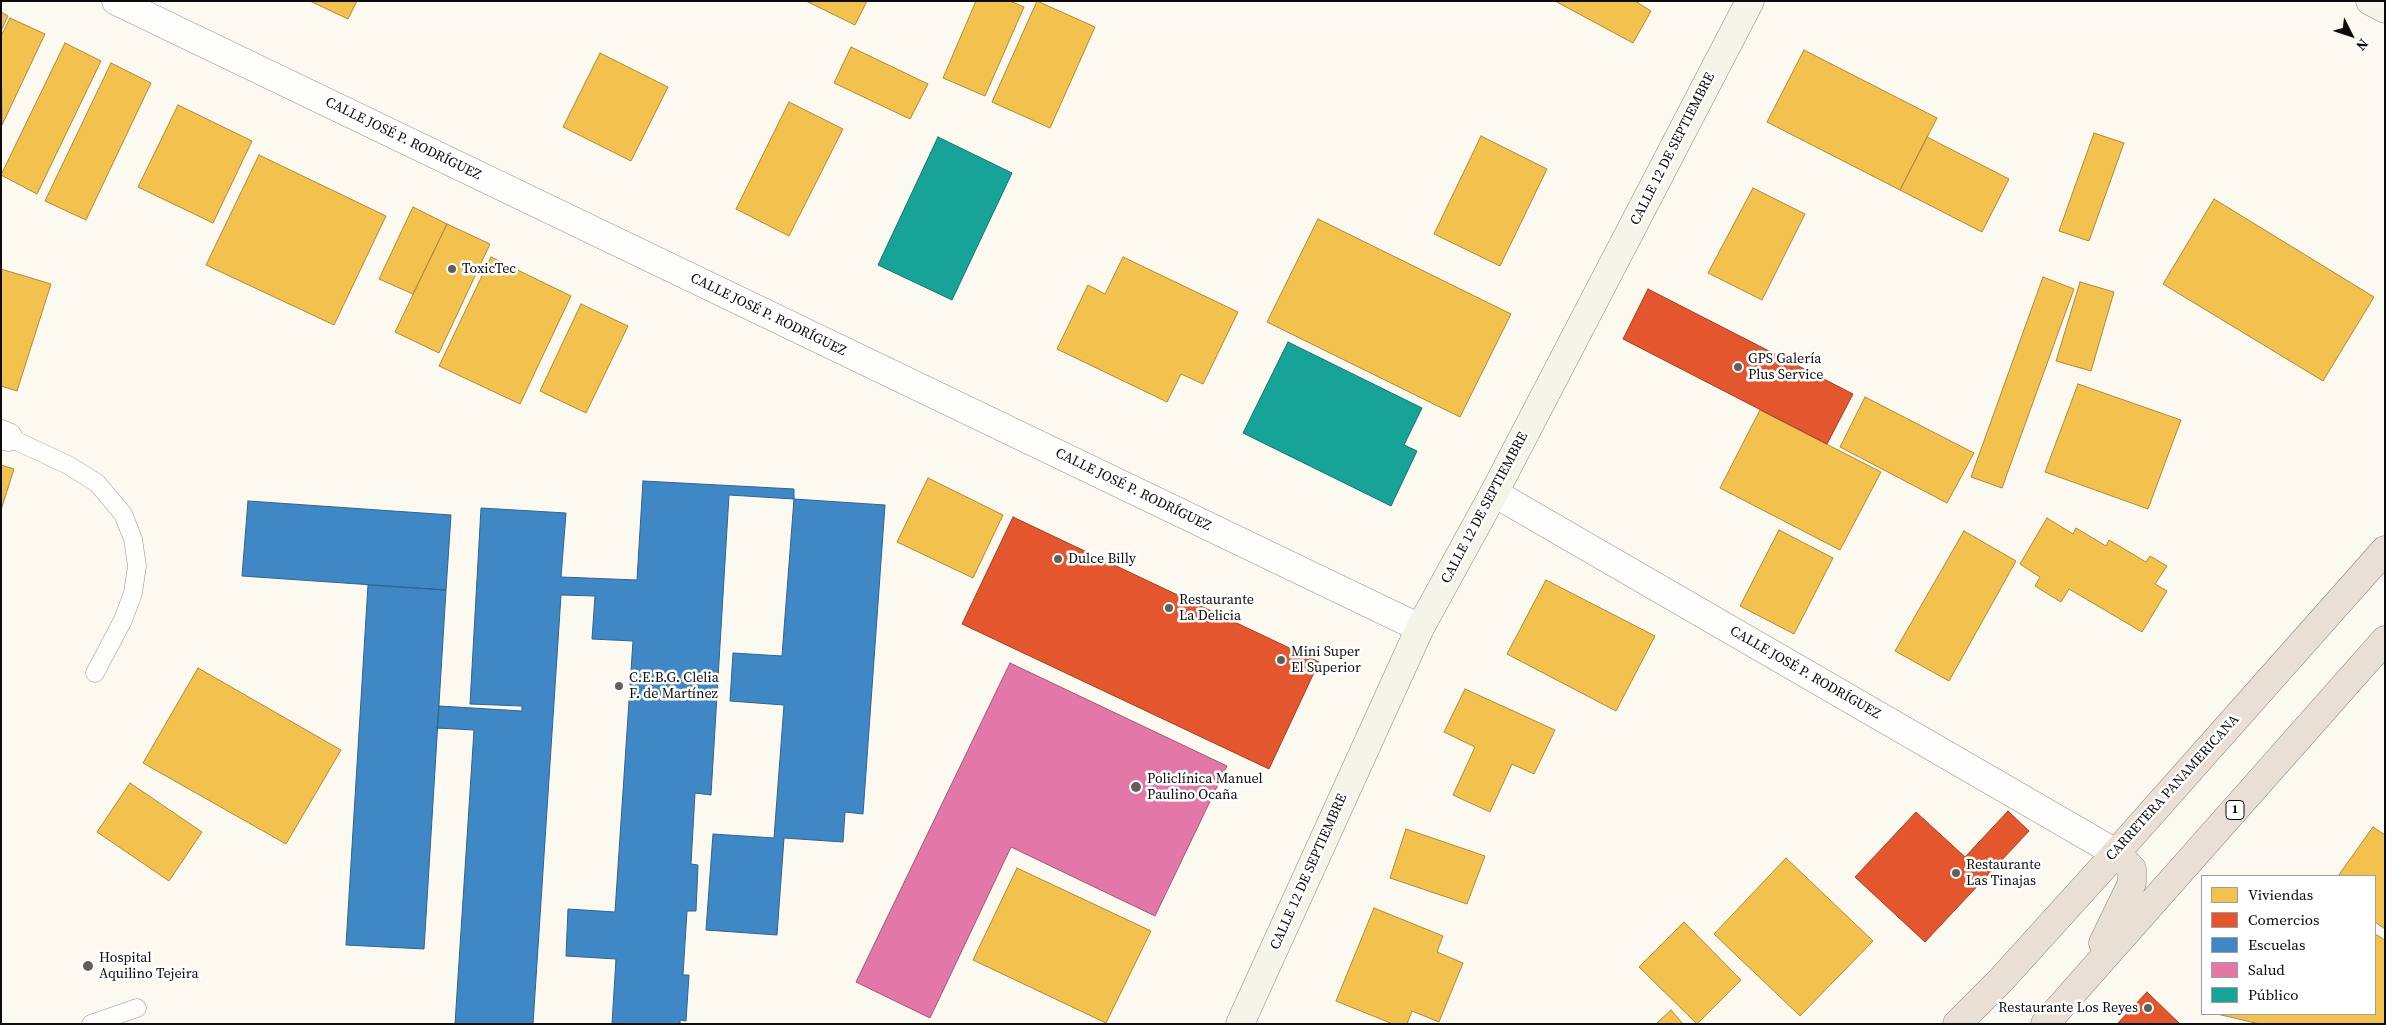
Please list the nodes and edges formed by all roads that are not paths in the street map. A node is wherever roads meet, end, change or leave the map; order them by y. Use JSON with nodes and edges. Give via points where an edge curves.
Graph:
{"nodes":[{"id":1,"x":1750,"y":1,"type":"edge"},
{"id":2,"x":2370,"y":1,"type":"edge"},
{"id":3,"x":122,"y":2,"type":"edge"},
{"id":4,"x":2385,"y":9,"type":"edge"},
{"id":5,"x":5,"y":436,"type":"edge"},
{"id":6,"x":1494,"y":493,"type":"junction"},
{"id":7,"x":2385,"y":550,"type":"edge"},
{"id":8,"x":1420,"y":628,"type":"junction"},
{"id":9,"x":2385,"y":640,"type":"edge"},
{"id":10,"x":95,"y":673,"type":"dead end"},
{"id":11,"x":2116,"y":853,"type":"junction"},
{"id":12,"x":2084,"y":980,"type":"junction"},
{"id":13,"x":137,"y":1008,"type":"dead end"},
{"id":14,"x":91,"y":1024,"type":"edge"},
{"id":15,"x":1240,"y":1024,"type":"edge"},
{"id":16,"x":1957,"y":1024,"type":"edge"},
{"id":17,"x":2045,"y":1024,"type":"edge"}],
"edges":[{"from":1,"to":6,"type":"street","name":"CALLE 12 DE SEPTIEMBRE"},
{"from":2,"to":4,"type":"street"},
{"from":3,"to":8,"type":"street","name":"CALLE JOSÉ P. RODRÍGUEZ"},
{"from":5,"to":10,"type":"lane","via":[[68,465],[97,483],[123,514],[133,539],[138,566],[134,593]]},
{"from":6,"to":8,"type":"street","name":"CALLE 12 DE SEPTIEMBRE"},
{"from":6,"to":11,"type":"street","name":"CALLE JOSÉ P. RODRÍGUEZ"},
{"from":7,"to":11,"type":"highway","name":"CARRETERA PANAMERICANA"},
{"from":8,"to":15,"type":"street","name":"CALLE 12 DE SEPTIEMBRE"},
{"from":9,"to":12,"type":"highway","number":"1"},
{"from":11,"to":12,"type":"highway","via":[[2132,869],[2132,883]]},
{"from":11,"to":16,"type":"highway","name":"CARRETERA PANAMERICANA"},
{"from":12,"to":17,"type":"highway","number":"1"},
{"from":13,"to":14,"type":"lane"}]}
